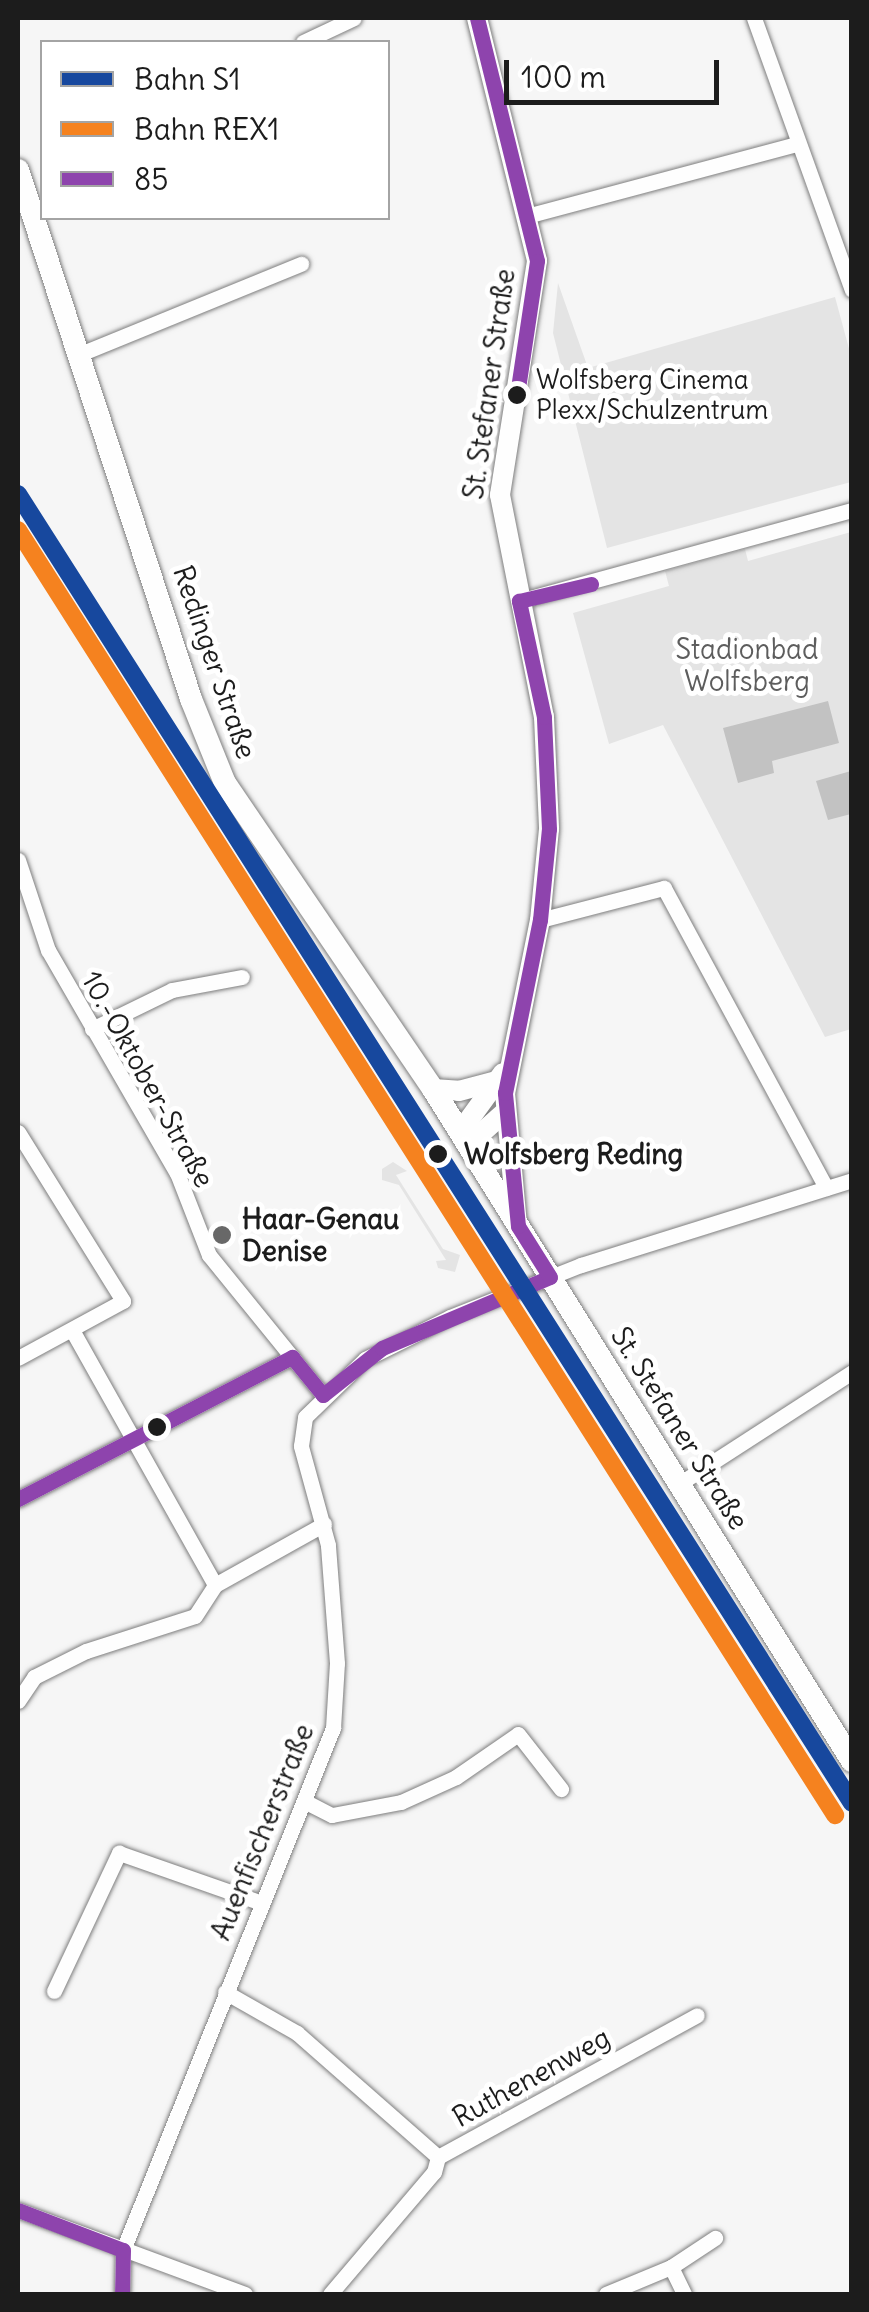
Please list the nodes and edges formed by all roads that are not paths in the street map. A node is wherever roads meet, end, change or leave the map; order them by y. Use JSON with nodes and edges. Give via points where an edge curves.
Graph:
{"nodes":[{"id":1,"x":354,"y":18,"type":"edge"},
{"id":2,"x":476,"y":18,"type":"edge"},
{"id":3,"x":754,"y":18,"type":"edge"},
{"id":4,"x":308,"y":40,"type":"edge"},
{"id":5,"x":797,"y":144,"type":"junction"},
{"id":6,"x":28,"y":182,"type":"edge"},
{"id":7,"x":530,"y":215,"type":"junction"},
{"id":8,"x":301,"y":264,"type":"dead end"},
{"id":9,"x":850,"y":291,"type":"edge"},
{"id":10,"x":80,"y":354,"type":"junction"},
{"id":11,"x":852,"y":510,"type":"edge"},
{"id":12,"x":518,"y":602,"type":"junction"},
{"id":13,"x":18,"y":860,"type":"edge"},
{"id":14,"x":540,"y":920,"type":"junction"},
{"id":15,"x":242,"y":976,"type":"dead end"},
{"id":16,"x":92,"y":1029,"type":"junction"},
{"id":17,"x":510,"y":1058,"type":"junction"},
{"id":18,"x":500,"y":1080,"type":"junction"},
{"id":19,"x":433,"y":1089,"type":"junction"},
{"id":20,"x":506,"y":1111,"type":"junction"},
{"id":21,"x":18,"y":1132,"type":"edge"},
{"id":22,"x":464,"y":1138,"type":"junction"},
{"id":23,"x":852,"y":1180,"type":"edge"},
{"id":24,"x":826,"y":1188,"type":"junction"},
{"id":25,"x":518,"y":1226,"type":"junction"},
{"id":26,"x":550,"y":1277,"type":"junction"},
{"id":27,"x":72,"y":1330,"type":"junction"},
{"id":28,"x":292,"y":1357,"type":"junction"},
{"id":29,"x":18,"y":1358,"type":"edge"},
{"id":30,"x":852,"y":1372,"type":"edge"},
{"id":31,"x":323,"y":1395,"type":"junction"},
{"id":32,"x":134,"y":1438,"type":"junction"},
{"id":33,"x":680,"y":1484,"type":"junction"},
{"id":34,"x":18,"y":1499,"type":"edge"},
{"id":35,"x":324,"y":1524,"type":"junction"},
{"id":36,"x":215,"y":1584,"type":"junction"},
{"id":37,"x":18,"y":1701,"type":"edge"},
{"id":38,"x":852,"y":1761,"type":"edge"},
{"id":39,"x":561,"y":1790,"type":"dead end"},
{"id":40,"x":304,"y":1801,"type":"junction"},
{"id":41,"x":259,"y":1902,"type":"junction"},
{"id":42,"x":54,"y":1992,"type":"dead end"},
{"id":43,"x":224,"y":1992,"type":"junction"},
{"id":44,"x":696,"y":2014,"type":"dead end"},
{"id":45,"x":438,"y":2157,"type":"junction"},
{"id":46,"x":18,"y":2210,"type":"edge"},
{"id":47,"x":715,"y":2238,"type":"dead end"},
{"id":48,"x":122,"y":2250,"type":"junction"},
{"id":49,"x":671,"y":2267,"type":"junction"},
{"id":50,"x":122,"y":2294,"type":"edge"},
{"id":51,"x":245,"y":2294,"type":"edge"},
{"id":52,"x":330,"y":2294,"type":"edge"},
{"id":53,"x":606,"y":2294,"type":"edge"},
{"id":54,"x":684,"y":2294,"type":"edge"}],
"edges":[{"from":1,"to":4,"type":"street"},
{"from":2,"to":7,"type":"street","name":"St. Stefaner Straße"},
{"from":3,"to":5,"type":"street"},
{"from":5,"to":7,"type":"street"},
{"from":5,"to":9,"type":"street"},
{"from":6,"to":10,"type":"main road","name":"Redinger Straße"},
{"from":7,"to":12,"type":"street","name":"St. Stefaner Straße","via":[[536,287],[500,495]]},
{"from":8,"to":10,"type":"street"},
{"from":10,"to":19,"type":"main road","name":"Redinger Straße","via":[[191,699],[225,783]]},
{"from":11,"to":12,"type":"street"},
{"from":12,"to":14,"type":"street","name":"St. Stefaner Straße","via":[[544,717],[549,829]]},
{"from":13,"to":16,"type":"street","name":"10.-Oktober-Straße","via":[[48,950]]},
{"from":14,"to":17,"type":"street","name":"St. Stefaner Straße"},
{"from":14,"to":24,"type":"street","via":[[664,888]]},
{"from":15,"to":16,"type":"street","via":[[172,990]]},
{"from":16,"to":28,"type":"street","name":"10.-Oktober-Straße","via":[[177,1173],[216,1269]]},
{"from":17,"to":18,"type":"street","name":"St. Stefaner Straße"},
{"from":17,"to":20,"type":"street","name":"St. Stefaner Straße"},
{"from":18,"to":19,"type":"street"},
{"from":18,"to":22,"type":"street","name":"St. Stefaner Straße"},
{"from":19,"to":22,"type":"main road","name":"Redinger Straße"},
{"from":20,"to":22,"type":"street"},
{"from":20,"to":25,"type":"street","name":"St. Stefaner Straße"},
{"from":21,"to":27,"type":"street","via":[[123,1301]]},
{"from":22,"to":25,"type":"main road","name":"Redinger Straße"},
{"from":23,"to":24,"type":"street","name":"Auenfischerstraße"},
{"from":24,"to":26,"type":"street","name":"Auenfischerstraße"},
{"from":25,"to":26,"type":"main road","name":"St. Stefaner Straße"},
{"from":26,"to":31,"type":"street","name":"Auenfischerstraße","via":[[382,1348]]},
{"from":26,"to":33,"type":"main road","name":"St. Stefaner Straße"},
{"from":27,"to":29,"type":"street"},
{"from":27,"to":32,"type":"street"},
{"from":28,"to":31,"type":"street","name":"10.-Oktober-Straße"},
{"from":28,"to":32,"type":"street"},
{"from":30,"to":33,"type":"street"},
{"from":31,"to":35,"type":"street","name":"Auenfischerstraße","via":[[305,1418],[301,1439]]},
{"from":32,"to":34,"type":"street"},
{"from":32,"to":36,"type":"street"},
{"from":33,"to":38,"type":"main road","name":"St. Stefaner Straße"},
{"from":35,"to":36,"type":"street"},
{"from":35,"to":40,"type":"street","name":"Auenfischerstraße","via":[[336,1663],[333,1728]]},
{"from":36,"to":37,"type":"street","via":[[196,1616],[86,1651],[34,1677]]},
{"from":39,"to":40,"type":"street","via":[[518,1734],[456,1778],[401,1802],[332,1815]]},
{"from":40,"to":41,"type":"street","name":"Auenfischerstraße"},
{"from":41,"to":42,"type":"street","via":[[118,1854]]},
{"from":41,"to":43,"type":"street","name":"Auenfischerstraße"},
{"from":43,"to":45,"type":"street","via":[[297,2034]]},
{"from":43,"to":48,"type":"street","name":"Auenfischerstraße"},
{"from":44,"to":45,"type":"street","name":"Ruthenenweg"},
{"from":45,"to":52,"type":"street","name":"Ruthenenweg","via":[[434,2172]]},
{"from":46,"to":48,"type":"street"},
{"from":47,"to":49,"type":"street"},
{"from":48,"to":50,"type":"street","name":"Auenfischerstraße"},
{"from":48,"to":51,"type":"street"},
{"from":49,"to":53,"type":"street"},
{"from":49,"to":54,"type":"street"}]}
